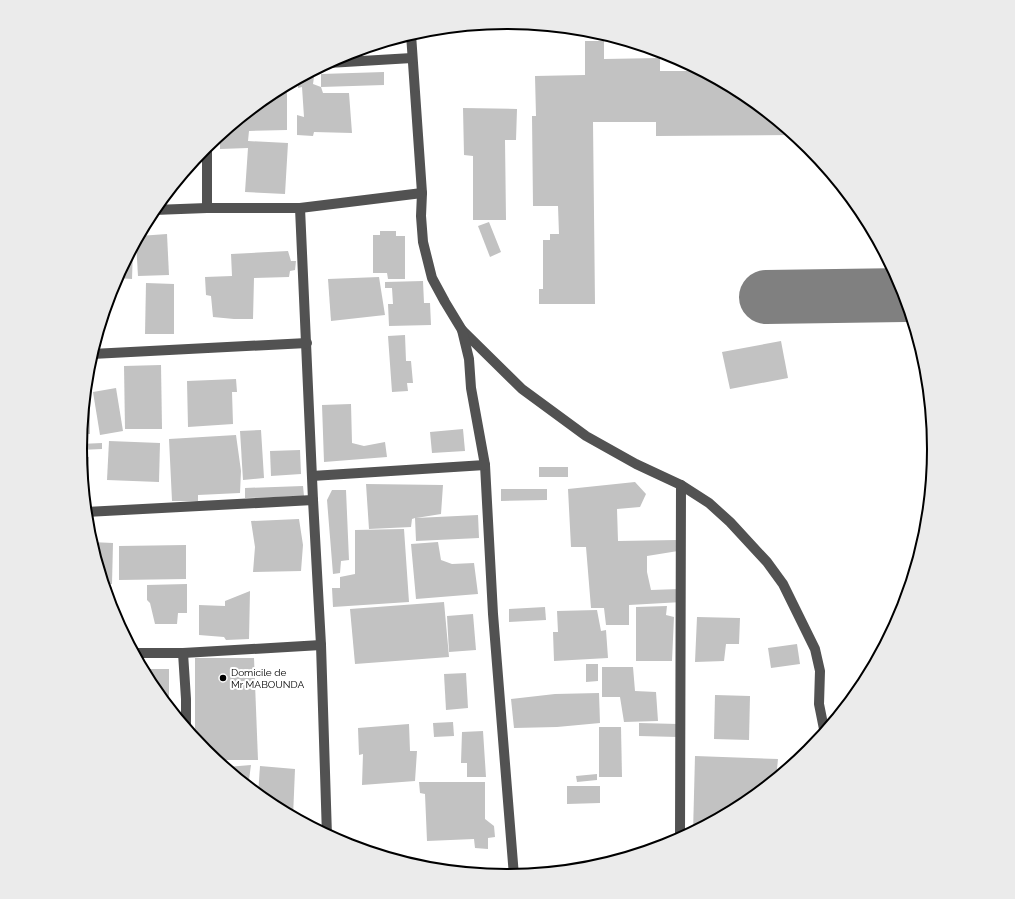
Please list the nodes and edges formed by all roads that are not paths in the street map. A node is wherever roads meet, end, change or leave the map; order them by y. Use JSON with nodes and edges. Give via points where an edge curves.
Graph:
{"nodes":[{"id":1,"x":411,"y":40,"type":"edge"},
{"id":2,"x":412,"y":58,"type":"junction"},
{"id":3,"x":345,"y":62,"type":"edge"},
{"id":4,"x":207,"y":155,"type":"edge"},
{"id":5,"x":422,"y":193,"type":"junction"},
{"id":6,"x":207,"y":208,"type":"junction"},
{"id":7,"x":300,"y":208,"type":"junction"},
{"id":8,"x":163,"y":210,"type":"edge"},
{"id":9,"x":462,"y":330,"type":"junction"},
{"id":10,"x":306,"y":343,"type":"junction"},
{"id":11,"x":98,"y":354,"type":"edge"},
{"id":12,"x":485,"y":465,"type":"junction"},
{"id":13,"x":312,"y":476,"type":"junction"},
{"id":14,"x":681,"y":485,"type":"junction"},
{"id":15,"x":313,"y":500,"type":"junction"},
{"id":16,"x":92,"y":512,"type":"edge"},
{"id":17,"x":321,"y":645,"type":"junction"},
{"id":18,"x":183,"y":653,"type":"junction"},
{"id":19,"x":140,"y":654,"type":"edge"},
{"id":20,"x":186,"y":721,"type":"edge"},
{"id":21,"x":824,"y":727,"type":"edge"},
{"id":22,"x":327,"y":829,"type":"edge"},
{"id":23,"x":680,"y":833,"type":"edge"},
{"id":24,"x":514,"y":870,"type":"edge"}],
"edges":[{"from":1,"to":2,"type":"street"},
{"from":2,"to":3,"type":"street"},
{"from":2,"to":5,"type":"street"},
{"from":4,"to":6,"type":"street"},
{"from":5,"to":7,"type":"street"},
{"from":5,"to":9,"type":"street","via":[[423,242],[432,278]]},
{"from":6,"to":7,"type":"street"},
{"from":6,"to":8,"type":"street"},
{"from":7,"to":10,"type":"street"},
{"from":9,"to":12,"type":"street","via":[[469,358],[471,388]]},
{"from":9,"to":14,"type":"street","via":[[522,389],[586,436]]},
{"from":10,"to":11,"type":"street"},
{"from":10,"to":13,"type":"street"},
{"from":12,"to":13,"type":"street"},
{"from":12,"to":24,"type":"street","via":[[493,614]]},
{"from":13,"to":15,"type":"street"},
{"from":14,"to":21,"type":"street","via":[[709,503],[730,522],[767,562],[783,584],[815,649],[820,671],[819,704]]},
{"from":14,"to":23,"type":"street"},
{"from":15,"to":16,"type":"street"},
{"from":15,"to":17,"type":"street"},
{"from":17,"to":18,"type":"street"},
{"from":17,"to":22,"type":"street"},
{"from":18,"to":19,"type":"street"},
{"from":18,"to":20,"type":"street"}]}
